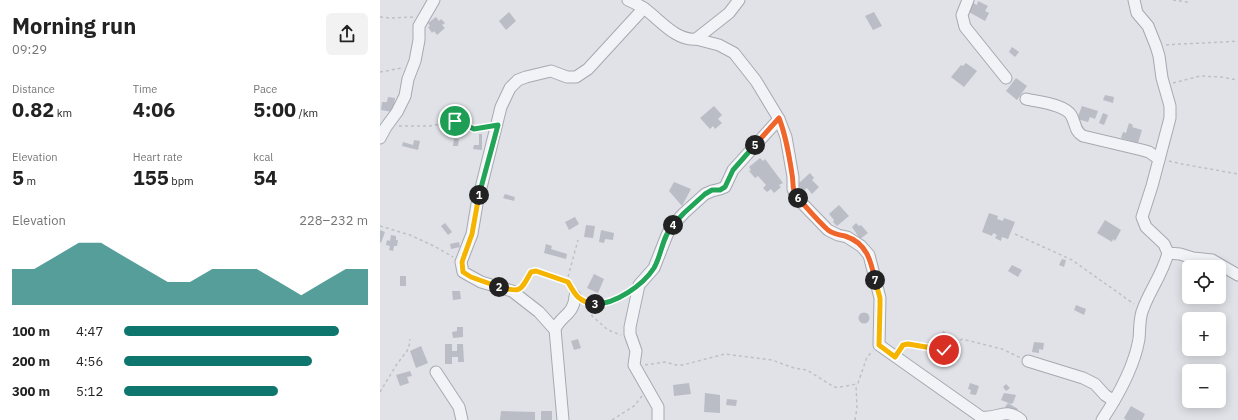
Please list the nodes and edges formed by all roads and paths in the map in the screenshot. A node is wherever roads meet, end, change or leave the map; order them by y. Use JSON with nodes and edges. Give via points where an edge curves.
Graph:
{"nodes":[{"id":1,"x":434,"y":0,"type":"edge"},
{"id":2,"x":628,"y":0,"type":"edge"},
{"id":3,"x":739,"y":0,"type":"edge"},
{"id":4,"x":968,"y":0,"type":"edge"},
{"id":5,"x":1134,"y":0,"type":"edge"},
{"id":6,"x":1173,"y":0,"type":"edge"},
{"id":7,"x":1190,"y":0,"type":"edge"},
{"id":8,"x":644,"y":8,"type":"junction"},
{"id":9,"x":380,"y":17,"type":"edge"},
{"id":10,"x":424,"y":17,"type":"junction"},
{"id":11,"x":696,"y":39,"type":"junction"},
{"id":12,"x":1238,"y":41,"type":"edge"},
{"id":13,"x":1156,"y":46,"type":"junction"},
{"id":14,"x":412,"y":68,"type":"junction"},
{"id":15,"x":380,"y":72,"type":"edge"},
{"id":16,"x":1006,"y":78,"type":"dead end"},
{"id":17,"x":1238,"y":80,"type":"edge"},
{"id":18,"x":1164,"y":87,"type":"junction"},
{"id":19,"x":1026,"y":99,"type":"dead end"},
{"id":20,"x":779,"y":118,"type":"junction"},
{"id":21,"x":498,"y":125,"type":"junction"},
{"id":22,"x":386,"y":127,"type":"junction"},
{"id":23,"x":380,"y":138,"type":"edge"},
{"id":24,"x":1159,"y":159,"type":"junction"},
{"id":25,"x":1238,"y":174,"type":"edge"},
{"id":26,"x":380,"y":226,"type":"edge"},
{"id":27,"x":1015,"y":234,"type":"dead end"},
{"id":28,"x":578,"y":240,"type":"dead end"},
{"id":29,"x":1168,"y":253,"type":"junction"},
{"id":30,"x":462,"y":262,"type":"junction"},
{"id":31,"x":1238,"y":275,"type":"edge"},
{"id":32,"x":568,"y":282,"type":"junction"},
{"id":33,"x":639,"y":285,"type":"junction"},
{"id":34,"x":512,"y":290,"type":"junction"},
{"id":35,"x":575,"y":296,"type":"junction"},
{"id":36,"x":589,"y":304,"type":"junction"},
{"id":37,"x":1142,"y":310,"type":"junction"},
{"id":38,"x":555,"y":330,"type":"junction"},
{"id":39,"x":410,"y":339,"type":"dead end"},
{"id":40,"x":632,"y":340,"type":"junction"},
{"id":41,"x":879,"y":345,"type":"junction"},
{"id":42,"x":895,"y":357,"type":"junction"},
{"id":43,"x":1028,"y":361,"type":"joint"},
{"id":44,"x":634,"y":365,"type":"junction"},
{"id":45,"x":436,"y":372,"type":"dead end"},
{"id":46,"x":856,"y":384,"type":"junction"},
{"id":47,"x":647,"y":388,"type":"junction"},
{"id":48,"x":380,"y":392,"type":"edge"},
{"id":49,"x":1114,"y":401,"type":"junction"},
{"id":50,"x":462,"y":420,"type":"edge"},
{"id":51,"x":563,"y":420,"type":"edge"},
{"id":52,"x":612,"y":420,"type":"edge"},
{"id":53,"x":658,"y":420,"type":"edge"},
{"id":54,"x":855,"y":420,"type":"edge"},
{"id":55,"x":1021,"y":420,"type":"edge"},
{"id":56,"x":1102,"y":420,"type":"edge"}],
"edges":[{"from":1,"to":10,"type":"street"},
{"from":2,"to":8,"type":"street"},
{"from":3,"to":11,"type":"street","via":[[729,13]]},
{"from":4,"to":16,"type":"street","via":[[962,15],[965,28]]},
{"from":5,"to":13,"type":"street","via":[[1137,13],[1148,26]]},
{"from":6,"to":7,"type":"path"},
{"from":8,"to":11,"type":"street","via":[[667,28],[683,37]]},
{"from":8,"to":21,"type":"street","via":[[588,70],[580,75],[567,77],[551,71],[518,80],[506,96]]},
{"from":9,"to":10,"type":"path"},
{"from":10,"to":14,"type":"street"},
{"from":11,"to":20,"type":"street","via":[[719,45],[734,53],[756,81]]},
{"from":12,"to":13,"type":"path"},
{"from":13,"to":18,"type":"street"},
{"from":14,"to":15,"type":"path"},
{"from":14,"to":22,"type":"street","via":[[402,103]]},
{"from":17,"to":18,"type":"path","via":[[1200,76]]},
{"from":18,"to":24,"type":"street","via":[[1170,106],[1170,118]]},
{"from":19,"to":24,"type":"street","via":[[1065,109],[1079,134],[1083,136],[1149,152]]},
{"from":20,"to":33,"type":"street","via":[[733,170],[725,187],[705,194],[671,227],[654,268]]},
{"from":20,"to":41,"type":"street","via":[[786,137],[797,198],[828,230],[847,237],[869,255],[880,298]]},
{"from":21,"to":22,"type":"path","via":[[474,129],[455,121],[430,126]]},
{"from":21,"to":30,"type":"street","via":[[477,204],[472,234]]},
{"from":22,"to":23,"type":"street"},
{"from":24,"to":25,"type":"path"},
{"from":24,"to":29,"type":"street","via":[[1142,218],[1146,227],[1164,244]]},
{"from":26,"to":30,"type":"path","via":[[410,235]]},
{"from":27,"to":37,"type":"path","via":[[1072,260]]},
{"from":28,"to":32,"type":"path"},
{"from":29,"to":31,"type":"street","via":[[1212,260]]},
{"from":29,"to":37,"type":"street"},
{"from":30,"to":34,"type":"street","via":[[463,272],[471,277]]},
{"from":32,"to":34,"type":"path","via":[[536,271],[531,272],[525,284],[519,289]]},
{"from":32,"to":35,"type":"path"},
{"from":33,"to":36,"type":"path","via":[[617,299],[597,305]]},
{"from":33,"to":40,"type":"street","via":[[630,327]]},
{"from":34,"to":38,"type":"street","via":[[539,312]]},
{"from":35,"to":36,"type":"path"},
{"from":35,"to":38,"type":"street","via":[[575,304],[557,324]]},
{"from":36,"to":40,"type":"path","via":[[592,316],[598,322],[608,330]]},
{"from":37,"to":49,"type":"street","via":[[1139,340],[1133,360]]},
{"from":38,"to":51,"type":"street"},
{"from":39,"to":48,"type":"path","via":[[407,351],[396,364]]},
{"from":40,"to":44,"type":"street","via":[[636,351]]},
{"from":41,"to":42,"type":"street"},
{"from":41,"to":46,"type":"path","via":[[867,358]]},
{"from":42,"to":43,"type":"path","via":[[903,345],[947,350],[962,339],[1002,349]]},
{"from":42,"to":55,"type":"street","via":[[981,417],[991,418],[1009,413]]},
{"from":43,"to":49,"type":"street","via":[[1083,378],[1095,384]]},
{"from":44,"to":46,"type":"path","via":[[665,362],[683,365],[725,354],[772,360],[804,369],[834,387]]},
{"from":44,"to":47,"type":"street"},
{"from":45,"to":50,"type":"street","via":[[459,407]]},
{"from":46,"to":54,"type":"path"},
{"from":47,"to":52,"type":"path","via":[[634,406]]},
{"from":47,"to":53,"type":"street","via":[[658,407]]},
{"from":49,"to":56,"type":"street"}]}
